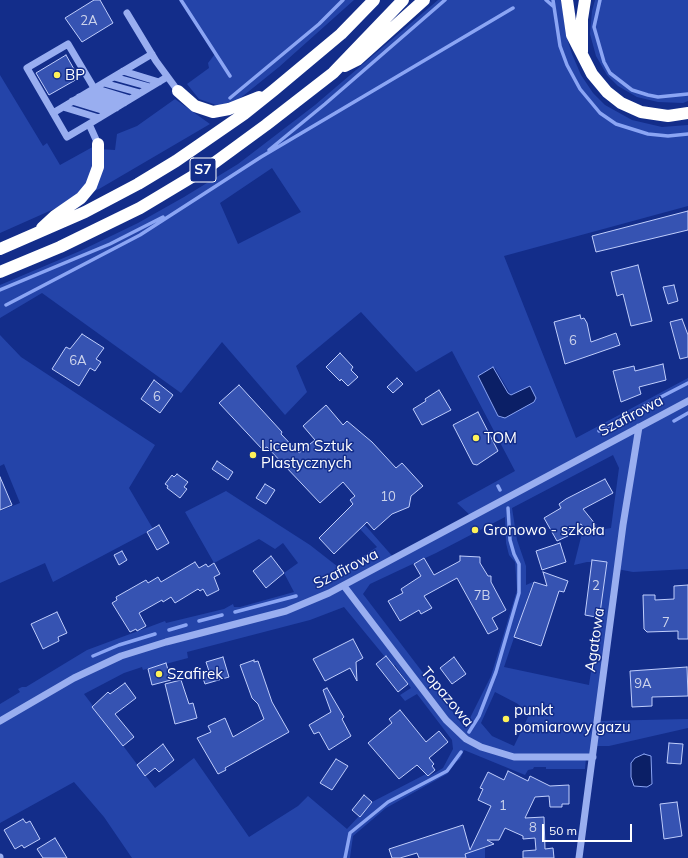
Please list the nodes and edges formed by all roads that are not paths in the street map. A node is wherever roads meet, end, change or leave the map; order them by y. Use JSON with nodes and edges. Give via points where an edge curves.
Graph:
{"nodes":[{"id":1,"x":374,"y":0,"type":"edge"},
{"id":2,"x":403,"y":0,"type":"edge"},
{"id":3,"x":424,"y":0,"type":"edge"},
{"id":4,"x":566,"y":0,"type":"edge"},
{"id":5,"x":585,"y":0,"type":"edge"},
{"id":6,"x":127,"y":13,"type":"dead end"},
{"id":7,"x":152,"y":54,"type":"junction"},
{"id":8,"x":582,"y":57,"type":"junction"},
{"id":9,"x":123,"y":71,"type":"junction"},
{"id":10,"x":333,"y":73,"type":"junction"},
{"id":11,"x":114,"y":77,"type":"junction"},
{"id":12,"x":167,"y":77,"type":"junction"},
{"id":13,"x":104,"y":82,"type":"junction"},
{"id":14,"x":159,"y":82,"type":"junction"},
{"id":15,"x":150,"y":87,"type":"junction"},
{"id":16,"x":94,"y":88,"type":"junction"},
{"id":17,"x":274,"y":90,"type":"junction"},
{"id":18,"x":178,"y":91,"type":"joint"},
{"id":19,"x":87,"y":92,"type":"junction"},
{"id":20,"x":140,"y":93,"type":"junction"},
{"id":21,"x":79,"y":97,"type":"junction"},
{"id":22,"x":72,"y":101,"type":"junction"},
{"id":23,"x":127,"y":101,"type":"junction"},
{"id":24,"x":63,"y":107,"type":"junction"},
{"id":25,"x":116,"y":108,"type":"junction"},
{"id":26,"x":108,"y":112,"type":"junction"},
{"id":27,"x":53,"y":113,"type":"junction"},
{"id":28,"x":688,"y":113,"type":"edge"},
{"id":29,"x":99,"y":118,"type":"junction"},
{"id":30,"x":89,"y":124,"type":"junction"},
{"id":31,"x":98,"y":144,"type":"joint"},
{"id":32,"x":36,"y":234,"type":"junction"},
{"id":33,"x":0,"y":249,"type":"edge"},
{"id":34,"x":0,"y":272,"type":"edge"},
{"id":35,"x":688,"y":401,"type":"edge"},
{"id":36,"x":639,"y":427,"type":"junction"},
{"id":37,"x":344,"y":586,"type":"junction"},
{"id":38,"x":0,"y":722,"type":"edge"},
{"id":39,"x":593,"y":757,"type":"junction"},
{"id":40,"x":579,"y":858,"type":"edge"}],
"edges":[{"from":1,"to":17,"type":"highway","number":"S7","via":[[341,34]]},
{"from":2,"to":10,"type":"highway","number":"S7"},
{"from":3,"to":10,"type":"highway","via":[[357,60]]},
{"from":4,"to":8,"type":"highway","via":[[572,35]]},
{"from":5,"to":8,"type":"highway"},
{"from":6,"to":7,"type":"street"},
{"from":7,"to":9,"type":"street"},
{"from":7,"to":12,"type":"street"},
{"from":8,"to":28,"type":"highway","via":[[602,87],[629,107],[668,116]]},
{"from":9,"to":11,"type":"street"},
{"from":9,"to":14,"type":"street"},
{"from":10,"to":34,"type":"highway","number":"S7","via":[[266,125],[197,173],[140,208],[60,247]]},
{"from":11,"to":13,"type":"street"},
{"from":11,"to":15,"type":"street"},
{"from":12,"to":14,"type":"street"},
{"from":12,"to":18,"type":"street"},
{"from":13,"to":16,"type":"street"},
{"from":13,"to":20,"type":"street"},
{"from":14,"to":15,"type":"street"},
{"from":15,"to":20,"type":"street"},
{"from":16,"to":19,"type":"street"},
{"from":16,"to":23,"type":"street"},
{"from":16,"to":27,"type":"street","via":[[68,44],[27,68]]},
{"from":17,"to":18,"type":"highway","via":[[220,112],[195,106]]},
{"from":17,"to":32,"type":"highway","number":"S7","via":[[239,118],[144,180],[85,212]]},
{"from":19,"to":21,"type":"street"},
{"from":19,"to":23,"type":"street"},
{"from":20,"to":23,"type":"street"},
{"from":21,"to":22,"type":"street"},
{"from":21,"to":25,"type":"street"},
{"from":22,"to":24,"type":"street"},
{"from":22,"to":26,"type":"street"},
{"from":23,"to":25,"type":"street"},
{"from":24,"to":27,"type":"street"},
{"from":24,"to":29,"type":"street"},
{"from":25,"to":26,"type":"street"},
{"from":26,"to":29,"type":"street"},
{"from":27,"to":30,"type":"street","via":[[67,137]]},
{"from":29,"to":30,"type":"street"},
{"from":30,"to":31,"type":"street"},
{"from":31,"to":32,"type":"highway","via":[[98,167],[91,186],[81,198],[55,216]]},
{"from":32,"to":33,"type":"highway","number":"S7"},
{"from":35,"to":36,"type":"street","name":"Szafirowa"},
{"from":36,"to":37,"type":"street","name":"Szafirowa"},
{"from":36,"to":39,"type":"street","name":"Agatowa","via":[[623,525]]},
{"from":37,"to":38,"type":"street","name":"Szafirowa","via":[[286,611],[121,656],[74,678]]},
{"from":37,"to":39,"type":"street","name":"Topazowa","via":[[446,720],[466,739],[481,747],[514,757]]},
{"from":39,"to":40,"type":"street","name":"Agatowa"}]}
